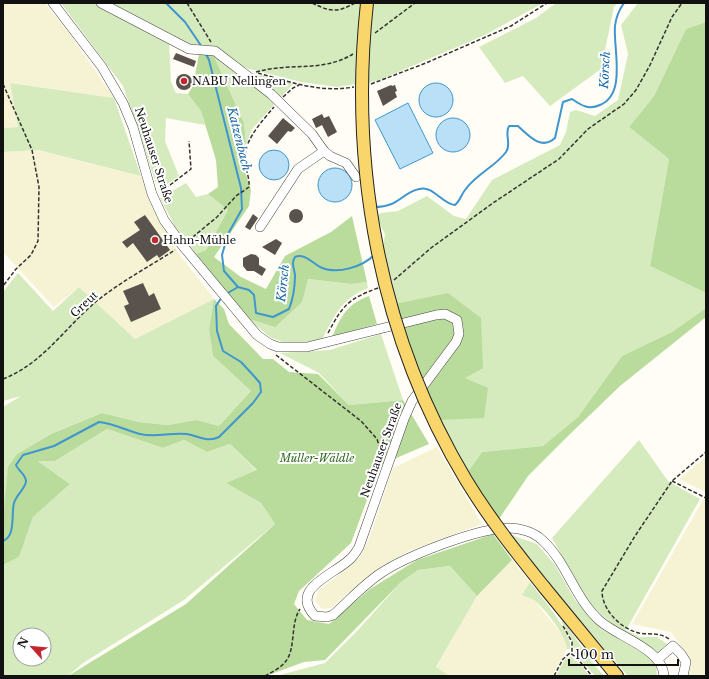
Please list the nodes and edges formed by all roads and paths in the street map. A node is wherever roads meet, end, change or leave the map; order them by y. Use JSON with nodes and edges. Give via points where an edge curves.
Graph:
{"nodes":[{"id":1,"x":53,"y":3,"type":"edge"},
{"id":2,"x":101,"y":3,"type":"edge"},
{"id":3,"x":187,"y":3,"type":"edge"},
{"id":4,"x":312,"y":3,"type":"edge"},
{"id":5,"x":355,"y":3,"type":"edge"},
{"id":6,"x":367,"y":3,"type":"edge"},
{"id":7,"x":415,"y":3,"type":"edge"},
{"id":8,"x":547,"y":3,"type":"edge"},
{"id":9,"x":682,"y":3,"type":"edge"},
{"id":10,"x":371,"y":36,"type":"dead end"},
{"id":11,"x":211,"y":51,"type":"junction"},
{"id":12,"x":354,"y":53,"type":"dead end"},
{"id":13,"x":237,"y":68,"type":"junction"},
{"id":14,"x":256,"y":72,"type":"junction"},
{"id":15,"x":3,"y":84,"type":"edge"},
{"id":16,"x":369,"y":84,"type":"dead end"},
{"id":17,"x":299,"y":85,"type":"junction"},
{"id":18,"x":355,"y":87,"type":"dead end"},
{"id":19,"x":280,"y":102,"type":"junction"},
{"id":20,"x":189,"y":141,"type":"dead end"},
{"id":21,"x":324,"y":151,"type":"junction"},
{"id":22,"x":356,"y":177,"type":"dead end"},
{"id":23,"x":152,"y":194,"type":"junction"},
{"id":24,"x":260,"y":227,"type":"dead end"},
{"id":25,"x":182,"y":245,"type":"junction"},
{"id":26,"x":388,"y":284,"type":"dead end"},
{"id":27,"x":3,"y":286,"type":"edge"},
{"id":28,"x":381,"y":286,"type":"dead end"},
{"id":29,"x":323,"y":344,"type":"junction"},
{"id":30,"x":273,"y":353,"type":"dead end"},
{"id":31,"x":3,"y":379,"type":"edge"},
{"id":32,"x":706,"y":452,"type":"edge"},
{"id":33,"x":388,"y":464,"type":"junction"},
{"id":34,"x":672,"y":481,"type":"junction"},
{"id":35,"x":706,"y":498,"type":"edge"},
{"id":36,"x":306,"y":604,"type":"junction"},
{"id":37,"x":562,"y":623,"type":"dead end"},
{"id":38,"x":673,"y":646,"type":"junction"},
{"id":39,"x":572,"y":654,"type":"junction"},
{"id":40,"x":658,"y":659,"type":"junction"},
{"id":41,"x":265,"y":676,"type":"edge"},
{"id":42,"x":554,"y":676,"type":"edge"},
{"id":43,"x":592,"y":676,"type":"edge"},
{"id":44,"x":617,"y":676,"type":"edge"},
{"id":45,"x":664,"y":676,"type":"edge"},
{"id":46,"x":683,"y":676,"type":"edge"}],
"edges":[{"from":1,"to":23,"type":"street","name":"Neuhauser Straße","via":[[102,67],[123,103],[134,127]]},
{"from":2,"to":11,"type":"street","via":[[189,49]]},
{"from":3,"to":11,"type":"path","via":[[210,38]]},
{"from":4,"to":5,"type":"path","via":[[331,11]]},
{"from":6,"to":44,"type":"main road","bridge":true,"via":[[361,82],[363,156],[374,234],[394,316],[424,398],[465,478],[505,538]]},
{"from":7,"to":10,"type":"path"},
{"from":8,"to":16,"type":"path","via":[[511,26],[426,63]]},
{"from":9,"to":26,"type":"path","via":[[672,18],[650,66],[624,104],[588,129],[559,159],[442,240]]},
{"from":11,"to":13,"type":"street"},
{"from":12,"to":14,"type":"path","via":[[330,65]]},
{"from":13,"to":14,"type":"path"},
{"from":13,"to":19,"type":"street"},
{"from":14,"to":17,"type":"path"},
{"from":15,"to":27,"type":"path","via":[[32,150],[38,187],[38,241],[31,255]]},
{"from":17,"to":18,"type":"path","via":[[333,90]]},
{"from":17,"to":19,"type":"path"},
{"from":19,"to":21,"type":"street","via":[[312,134]]},
{"from":19,"to":25,"type":"path","name":"Greut","via":[[255,131],[247,147],[244,157],[250,182],[248,188]]},
{"from":20,"to":23,"type":"path","via":[[191,169],[170,186]]},
{"from":21,"to":22,"type":"street","via":[[346,163]]},
{"from":21,"to":24,"type":"street","via":[[298,169]]},
{"from":23,"to":25,"type":"street","name":"Neuhauser Straße","via":[[164,220]]},
{"from":25,"to":29,"type":"street","name":"Neuhauser Straße","via":[[249,328],[270,344],[285,348]]},
{"from":25,"to":31,"type":"path","name":"Greut","via":[[98,300],[32,364]]},
{"from":28,"to":29,"type":"path","via":[[348,302]]},
{"from":29,"to":33,"type":"street","name":"Neuhauser Straße","via":[[436,314],[445,314],[457,320],[459,334],[456,342],[412,401]]},
{"from":30,"to":33,"type":"path","via":[[361,421],[377,439],[384,460]]},
{"from":32,"to":34,"type":"path"},
{"from":33,"to":36,"type":"street","name":"Neuhauser Straße","via":[[359,547],[349,560],[312,586]]},
{"from":34,"to":35,"type":"path"},
{"from":34,"to":38,"type":"path","via":[[602,592],[602,599],[614,619],[638,632],[660,634],[669,639]]},
{"from":36,"to":40,"type":"street","via":[[315,616],[333,615],[365,584],[382,572],[416,555],[488,530],[518,529],[534,534],[550,548],[593,615]]},
{"from":36,"to":41,"type":"path","via":[[296,615],[286,662]]},
{"from":37,"to":39,"type":"path","via":[[572,642]]},
{"from":38,"to":40,"type":"street"},
{"from":38,"to":46,"type":"street","via":[[686,662]]},
{"from":39,"to":42,"type":"path","via":[[569,653],[563,659]]},
{"from":39,"to":43,"type":"path"},
{"from":40,"to":45,"type":"street"}]}
